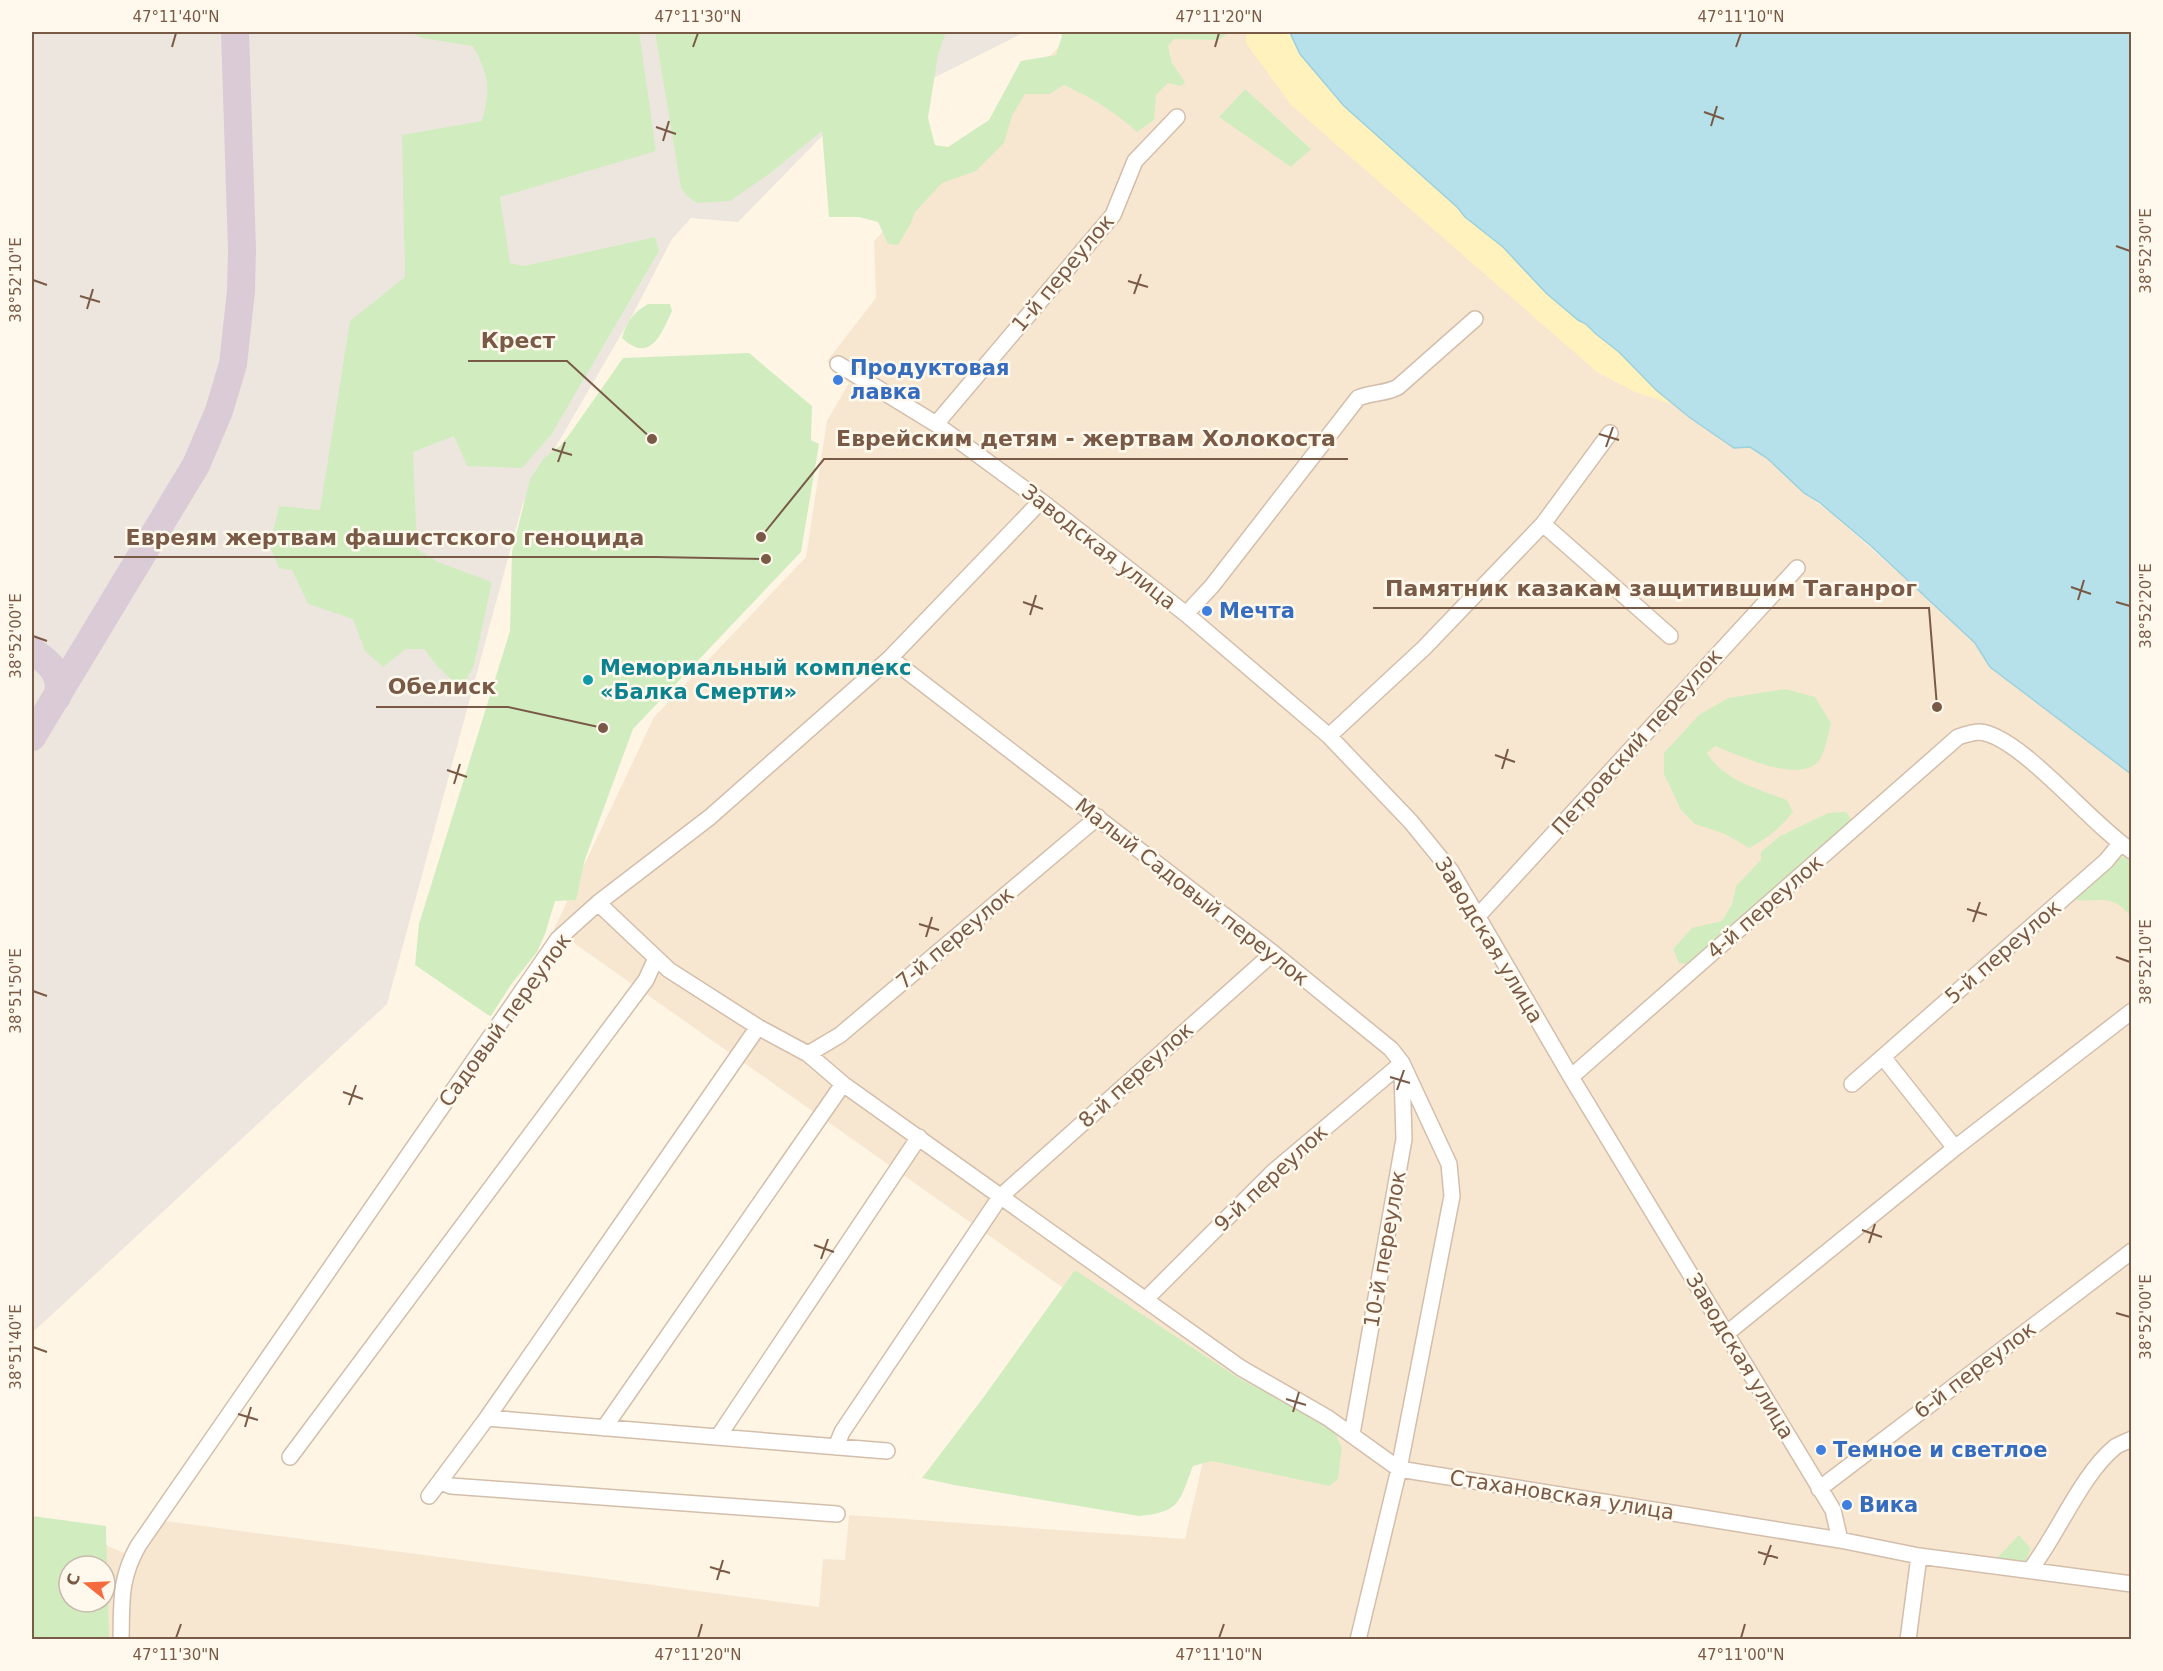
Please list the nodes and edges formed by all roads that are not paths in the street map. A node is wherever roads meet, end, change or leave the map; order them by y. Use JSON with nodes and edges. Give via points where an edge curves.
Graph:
{"nodes":[{"id":1,"x":1177,"y":117,"type":"dead end"},
{"id":2,"x":1475,"y":319,"type":"dead end"},
{"id":3,"x":838,"y":364,"type":"dead end"},
{"id":4,"x":936,"y":424,"type":"junction"},
{"id":5,"x":1610,"y":433,"type":"dead end"},
{"id":6,"x":1041,"y":501,"type":"junction"},
{"id":7,"x":1543,"y":524,"type":"junction"},
{"id":8,"x":1797,"y":568,"type":"dead end"},
{"id":9,"x":1185,"y":614,"type":"junction"},
{"id":10,"x":1670,"y":636,"type":"dead end"},
{"id":11,"x":890,"y":658,"type":"junction"},
{"id":12,"x":1329,"y":736,"type":"junction"},
{"id":13,"x":1958,"y":737,"type":"joint"},
{"id":14,"x":1098,"y":817,"type":"junction"},
{"id":15,"x":2126,"y":847,"type":"edge"},
{"id":16,"x":598,"y":903,"type":"junction"},
{"id":17,"x":1478,"y":916,"type":"junction"},
{"id":18,"x":1273,"y":953,"type":"junction"},
{"id":19,"x":656,"y":958,"type":"junction"},
{"id":20,"x":2132,"y":1011,"type":"edge"},
{"id":21,"x":758,"y":1027,"type":"junction"},
{"id":22,"x":808,"y":1054,"type":"junction"},
{"id":23,"x":1883,"y":1057,"type":"junction"},
{"id":24,"x":1402,"y":1063,"type":"junction"},
{"id":25,"x":1571,"y":1077,"type":"junction"},
{"id":26,"x":843,"y":1084,"type":"junction"},
{"id":27,"x":1852,"y":1084,"type":"dead end"},
{"id":28,"x":919,"y":1137,"type":"junction"},
{"id":29,"x":1955,"y":1148,"type":"junction"},
{"id":30,"x":1000,"y":1197,"type":"junction"},
{"id":31,"x":2132,"y":1251,"type":"edge"},
{"id":32,"x":1146,"y":1299,"type":"junction"},
{"id":33,"x":1726,"y":1334,"type":"junction"},
{"id":34,"x":487,"y":1418,"type":"junction"},
{"id":35,"x":604,"y":1428,"type":"junction"},
{"id":36,"x":1352,"y":1434,"type":"junction"},
{"id":37,"x":718,"y":1437,"type":"junction"},
{"id":38,"x":2132,"y":1440,"type":"edge"},
{"id":39,"x":836,"y":1447,"type":"junction"},
{"id":40,"x":887,"y":1451,"type":"dead end"},
{"id":41,"x":290,"y":1457,"type":"dead end"},
{"id":42,"x":1400,"y":1469,"type":"junction"},
{"id":43,"x":440,"y":1482,"type":"junction"},
{"id":44,"x":1819,"y":1489,"type":"junction"},
{"id":45,"x":429,"y":1496,"type":"dead end"},
{"id":46,"x":837,"y":1514,"type":"dead end"},
{"id":47,"x":1840,"y":1540,"type":"junction"},
{"id":48,"x":1919,"y":1556,"type":"junction"},
{"id":49,"x":2030,"y":1570,"type":"junction"},
{"id":50,"x":2132,"y":1584,"type":"edge"},
{"id":51,"x":121,"y":1640,"type":"edge"},
{"id":52,"x":1358,"y":1640,"type":"edge"},
{"id":53,"x":1908,"y":1640,"type":"edge"}],
"edges":[{"from":1,"to":4,"type":"street","name":"1-й переулок","via":[[1135,160],[1113,215]]},
{"from":2,"to":9,"type":"street","via":[[1398,387],[1358,398],[1212,586]]},
{"from":3,"to":4,"type":"street","name":"Заводская улица"},
{"from":4,"to":6,"type":"street","name":"Заводская улица"},
{"from":5,"to":7,"type":"street"},
{"from":6,"to":9,"type":"street","name":"Заводская улица"},
{"from":6,"to":11,"type":"street","name":"Садовый переулок"},
{"from":7,"to":10,"type":"street"},
{"from":7,"to":12,"type":"street","via":[[1424,648]]},
{"from":8,"to":17,"type":"street","name":"Петровский переулок"},
{"from":9,"to":12,"type":"street","name":"Заводская улица"},
{"from":11,"to":14,"type":"street","name":"Малый Садовый переулок"},
{"from":11,"to":16,"type":"street","name":"Садовый переулок","via":[[710,817]]},
{"from":12,"to":17,"type":"street","name":"Заводская улица","via":[[1430,844]]},
{"from":13,"to":15,"type":"street","name":"5-й переулок","via":[[1980,732],[2006,742]]},
{"from":13,"to":25,"type":"street","name":"4-й переулок"},
{"from":14,"to":18,"type":"street","name":"Малый Садовый переулок"},
{"from":14,"to":22,"type":"street","name":"7-й переулок","via":[[840,1035]]},
{"from":15,"to":23,"type":"street","name":"5-й переулок"},
{"from":16,"to":19,"type":"street"},
{"from":16,"to":51,"type":"street","name":"Садовый переулок","via":[[558,939],[138,1546],[123,1580]]},
{"from":17,"to":25,"type":"street","name":"Заводская улица"},
{"from":18,"to":24,"type":"street","name":"Малый Садовый переулок","via":[[1391,1049]]},
{"from":18,"to":30,"type":"street","name":"8-й переулок"},
{"from":19,"to":21,"type":"street"},
{"from":19,"to":41,"type":"street","via":[[646,980]]},
{"from":20,"to":29,"type":"street"},
{"from":21,"to":22,"type":"street"},
{"from":21,"to":34,"type":"street"},
{"from":22,"to":26,"type":"street"},
{"from":23,"to":27,"type":"street","name":"5-й переулок"},
{"from":23,"to":29,"type":"street"},
{"from":24,"to":32,"type":"street","name":"9-й переулок","via":[[1273,1172]]},
{"from":24,"to":36,"type":"street","name":"10-й переулок","via":[[1404,1139]]},
{"from":24,"to":42,"type":"street","name":"Малый Садовый переулок","via":[[1449,1164],[1452,1196]]},
{"from":25,"to":33,"type":"street","name":"Заводская улица"},
{"from":26,"to":28,"type":"street"},
{"from":26,"to":35,"type":"street"},
{"from":28,"to":30,"type":"street"},
{"from":28,"to":37,"type":"street"},
{"from":29,"to":33,"type":"street"},
{"from":30,"to":32,"type":"street"},
{"from":30,"to":39,"type":"street","name":"8-й переулок","via":[[842,1432]]},
{"from":31,"to":44,"type":"street","name":"6-й переулок"},
{"from":32,"to":36,"type":"street","via":[[1241,1368]]},
{"from":33,"to":44,"type":"street","name":"Заводская улица"},
{"from":34,"to":35,"type":"street"},
{"from":34,"to":43,"type":"street"},
{"from":35,"to":37,"type":"street"},
{"from":36,"to":42,"type":"street"},
{"from":37,"to":39,"type":"street"},
{"from":38,"to":49,"type":"street","via":[[2116,1446],[2095,1470]]},
{"from":39,"to":40,"type":"street"},
{"from":42,"to":47,"type":"street","name":"Стахановская улица"},
{"from":42,"to":52,"type":"street"},
{"from":43,"to":45,"type":"street"},
{"from":43,"to":46,"type":"street","via":[[451,1486]]},
{"from":44,"to":47,"type":"street","name":"Заводская улица","via":[[1836,1520]]},
{"from":47,"to":48,"type":"street","name":"Стахановская улица"},
{"from":48,"to":49,"type":"street","name":"Стахановская улица"},
{"from":48,"to":53,"type":"street"},
{"from":49,"to":50,"type":"street","name":"Стахановская улица"}]}
